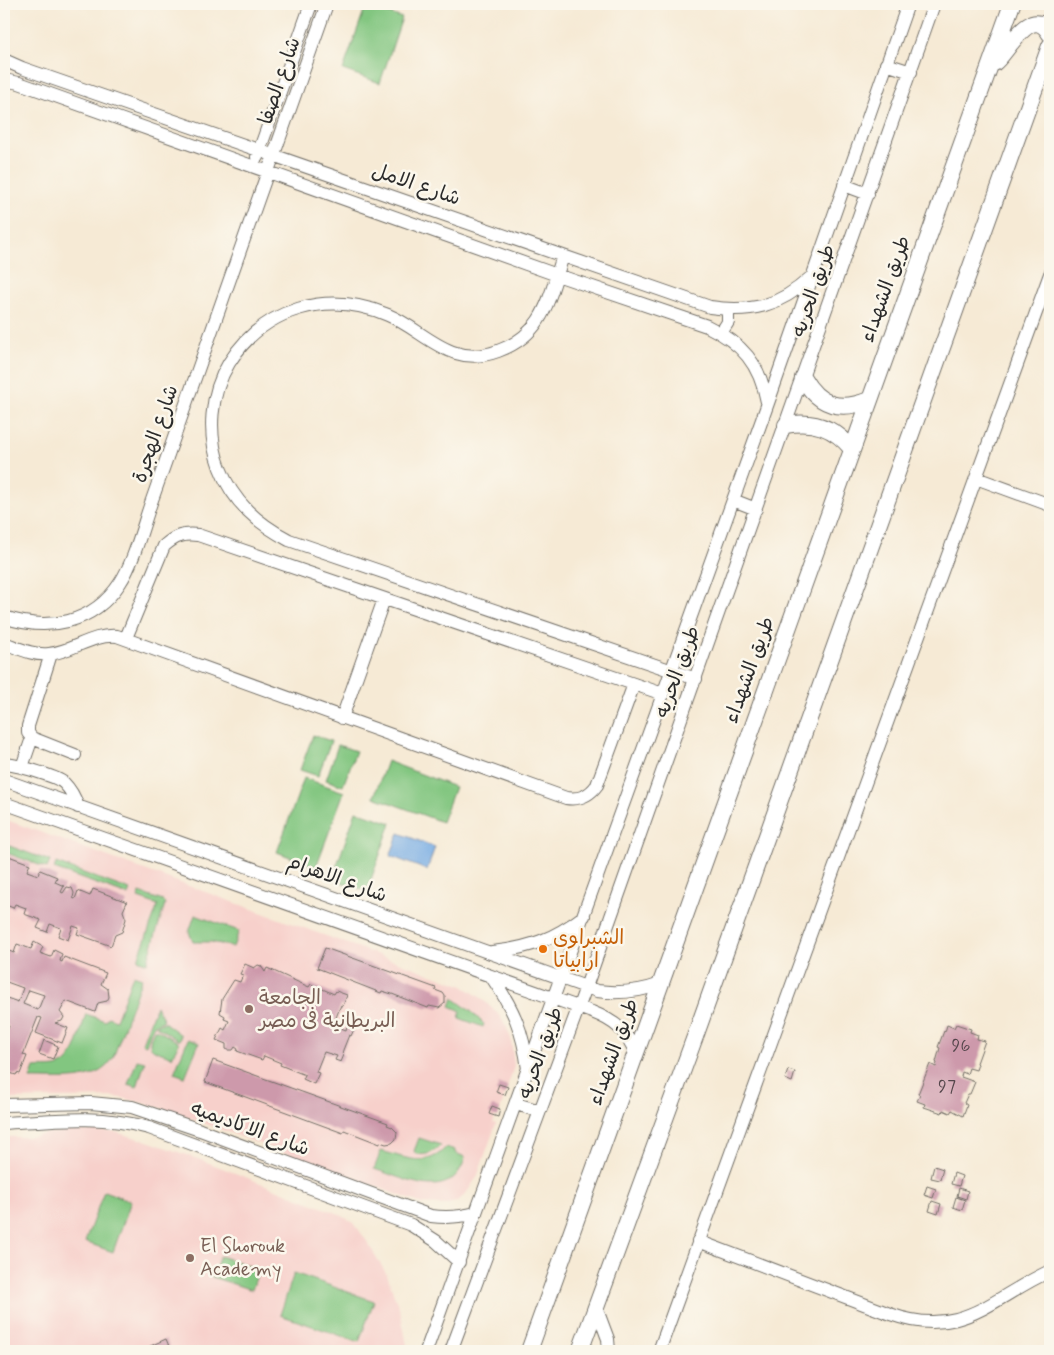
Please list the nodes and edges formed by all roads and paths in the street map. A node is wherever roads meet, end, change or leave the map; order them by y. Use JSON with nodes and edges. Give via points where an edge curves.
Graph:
{"nodes":[{"id":1,"x":311,"y":4,"type":"edge"},
{"id":2,"x":327,"y":4,"type":"edge"},
{"id":3,"x":908,"y":4,"type":"edge"},
{"id":4,"x":934,"y":4,"type":"edge"},
{"id":5,"x":1012,"y":4,"type":"edge"},
{"id":6,"x":1050,"y":34,"type":"edge"},
{"id":7,"x":1050,"y":46,"type":"edge"},
{"id":8,"x":4,"y":60,"type":"edge"},
{"id":9,"x":886,"y":64,"type":"junction"},
{"id":10,"x":989,"y":65,"type":"junction"},
{"id":11,"x":911,"y":72,"type":"junction"},
{"id":12,"x":4,"y":80,"type":"edge"},
{"id":13,"x":259,"y":150,"type":"junction"},
{"id":14,"x":274,"y":155,"type":"junction"},
{"id":15,"x":254,"y":166,"type":"junction"},
{"id":16,"x":268,"y":172,"type":"junction"},
{"id":17,"x":844,"y":186,"type":"junction"},
{"id":18,"x":868,"y":194,"type":"junction"},
{"id":19,"x":564,"y":256,"type":"junction"},
{"id":20,"x":1050,"y":274,"type":"edge"},
{"id":21,"x":557,"y":275,"type":"junction"},
{"id":22,"x":812,"y":276,"type":"junction"},
{"id":23,"x":728,"y":310,"type":"junction"},
{"id":24,"x":722,"y":333,"type":"junction"},
{"id":25,"x":803,"y":378,"type":"junction"},
{"id":26,"x":869,"y":400,"type":"junction"},
{"id":27,"x":768,"y":403,"type":"junction"},
{"id":28,"x":786,"y":425,"type":"junction"},
{"id":29,"x":852,"y":448,"type":"junction"},
{"id":30,"x":976,"y":478,"type":"junction"},
{"id":31,"x":733,"y":500,"type":"junction"},
{"id":32,"x":1050,"y":505,"type":"edge"},
{"id":33,"x":756,"y":509,"type":"junction"},
{"id":34,"x":384,"y":599,"type":"junction"},
{"id":35,"x":4,"y":617,"type":"edge"},
{"id":36,"x":126,"y":638,"type":"junction"},
{"id":37,"x":4,"y":643,"type":"edge"},
{"id":38,"x":51,"y":654,"type":"junction"},
{"id":39,"x":672,"y":670,"type":"junction"},
{"id":40,"x":696,"y":679,"type":"junction"},
{"id":41,"x":634,"y":684,"type":"junction"},
{"id":42,"x":663,"y":694,"type":"junction"},
{"id":43,"x":342,"y":718,"type":"junction"},
{"id":44,"x":32,"y":738,"type":"junction"},
{"id":45,"x":75,"y":755,"type":"dead end"},
{"id":46,"x":4,"y":764,"type":"edge"},
{"id":47,"x":22,"y":767,"type":"junction"},
{"id":48,"x":4,"y":780,"type":"edge"},
{"id":49,"x":4,"y":803,"type":"edge"},
{"id":50,"x":78,"y":807,"type":"junction"},
{"id":51,"x":584,"y":916,"type":"junction"},
{"id":52,"x":445,"y":937,"type":"junction"},
{"id":53,"x":463,"y":944,"type":"junction"},
{"id":54,"x":489,"y":953,"type":"junction"},
{"id":55,"x":438,"y":957,"type":"junction"},
{"id":56,"x":457,"y":963,"type":"junction"},
{"id":57,"x":490,"y":976,"type":"junction"},
{"id":58,"x":562,"y":979,"type":"junction"},
{"id":59,"x":661,"y":984,"type":"junction"},
{"id":60,"x":586,"y":987,"type":"junction"},
{"id":61,"x":554,"y":998,"type":"junction"},
{"id":62,"x":578,"y":1007,"type":"junction"},
{"id":63,"x":636,"y":1054,"type":"junction"},
{"id":64,"x":529,"y":1070,"type":"junction"},
{"id":65,"x":516,"y":1104,"type":"junction"},
{"id":66,"x":4,"y":1105,"type":"edge"},
{"id":67,"x":540,"y":1112,"type":"junction"},
{"id":68,"x":4,"y":1123,"type":"edge"},
{"id":69,"x":200,"y":1130,"type":"junction"},
{"id":70,"x":197,"y":1146,"type":"junction"},
{"id":71,"x":476,"y":1213,"type":"junction"},
{"id":72,"x":698,"y":1241,"type":"junction"},
{"id":73,"x":459,"y":1262,"type":"junction"},
{"id":74,"x":1050,"y":1271,"type":"edge"},
{"id":75,"x":596,"y":1307,"type":"junction"},
{"id":76,"x":426,"y":1351,"type":"edge"},
{"id":77,"x":451,"y":1351,"type":"edge"},
{"id":78,"x":529,"y":1351,"type":"edge"},
{"id":79,"x":580,"y":1351,"type":"edge"},
{"id":80,"x":609,"y":1351,"type":"edge"},
{"id":81,"x":659,"y":1351,"type":"edge"}],
"edges":[{"from":1,"to":13,"type":"street","name":"شارع الصفا"},
{"from":2,"to":14,"type":"street","name":"شارع الصفا"},
{"from":3,"to":9,"type":"street","name":"طريق الحريه"},
{"from":4,"to":11,"type":"street","name":"طريق الحريه"},
{"from":5,"to":10,"type":"main road","name":"طريق الشهداء"},
{"from":6,"to":10,"type":"main road","via":[[1037,24],[1024,27],[1000,59]]},
{"from":7,"to":75,"type":"main road"},
{"from":8,"to":13,"type":"street","name":"شارع الامل"},
{"from":9,"to":11,"type":"street"},
{"from":9,"to":17,"type":"street","name":"طريق الحريه"},
{"from":10,"to":26,"type":"main road","name":"طريق الشهداء"},
{"from":11,"to":18,"type":"street","name":"طريق الحريه"},
{"from":12,"to":15,"type":"street","name":"شارع الامل"},
{"from":13,"to":14,"type":"street","name":"شارع الامل"},
{"from":13,"to":15,"type":"street","name":"شارع الصفا"},
{"from":14,"to":16,"type":"street","name":"شارع الصفا"},
{"from":14,"to":19,"type":"street","name":"شارع الامل"},
{"from":15,"to":16,"type":"street","name":"شارع الامل"},
{"from":16,"to":21,"type":"street","name":"شارع الامل"},
{"from":16,"to":35,"type":"street","name":"شارع الهجرة","via":[[121,582],[108,598],[75,619],[36,625]]},
{"from":17,"to":18,"type":"street"},
{"from":17,"to":22,"type":"street","name":"طريق الحريه"},
{"from":18,"to":25,"type":"street","name":"طريق الحريه"},
{"from":19,"to":21,"type":"street"},
{"from":19,"to":23,"type":"street","name":"شارع الامل","via":[[710,307]]},
{"from":20,"to":30,"type":"street"},
{"from":21,"to":24,"type":"street","name":"شارع الامل"},
{"from":21,"to":39,"type":"street","via":[[542,316],[530,332],[514,344],[487,354],[458,353],[439,347],[389,316],[352,304],[310,305],[269,322],[251,335],[224,371],[212,414],[216,459],[228,486],[251,516],[289,540]]},
{"from":22,"to":23,"type":"street","name":"شارع الامل","via":[[798,289],[774,302]]},
{"from":22,"to":27,"type":"street","name":"طريق الحريه"},
{"from":23,"to":24,"type":"street","via":[[728,322]]},
{"from":24,"to":27,"type":"street","name":"شارع الامل","via":[[748,355],[758,370]]},
{"from":25,"to":26,"type":"main road","via":[[809,390],[831,404],[844,407]]},
{"from":25,"to":28,"type":"street","name":"طريق الحريه"},
{"from":26,"to":29,"type":"main road","name":"طريق الشهداء"},
{"from":27,"to":31,"type":"street","name":"طريق الحريه"},
{"from":28,"to":29,"type":"main road","via":[[810,423],[823,426]]},
{"from":28,"to":33,"type":"street","name":"طريق الحريه"},
{"from":29,"to":59,"type":"main road","name":"طريق الشهداء"},
{"from":30,"to":32,"type":"street"},
{"from":30,"to":72,"type":"street"},
{"from":31,"to":33,"type":"street"},
{"from":31,"to":39,"type":"street","name":"طريق الحريه"},
{"from":33,"to":40,"type":"street","name":"طريق الحريه"},
{"from":34,"to":36,"type":"street","via":[[198,535],[179,535],[164,546]]},
{"from":34,"to":41,"type":"street"},
{"from":34,"to":43,"type":"street"},
{"from":36,"to":38,"type":"street","via":[[100,636]]},
{"from":36,"to":43,"type":"street"},
{"from":37,"to":38,"type":"street","via":[[35,654]]},
{"from":38,"to":44,"type":"street","via":[[28,726]]},
{"from":39,"to":40,"type":"street"},
{"from":39,"to":42,"type":"street","name":"طريق الحريه"},
{"from":40,"to":60,"type":"street","name":"طريق الحريه"},
{"from":41,"to":42,"type":"street"},
{"from":41,"to":43,"type":"street","via":[[597,785],[592,792],[575,799]]},
{"from":42,"to":51,"type":"street","name":"طريق الحريه"},
{"from":44,"to":45,"type":"street"},
{"from":44,"to":47,"type":"street"},
{"from":46,"to":47,"type":"street"},
{"from":47,"to":50,"type":"street","via":[[61,780]]},
{"from":48,"to":50,"type":"street","name":"شارع الاهرام"},
{"from":49,"to":55,"type":"street","name":"شارع الاهرام"},
{"from":50,"to":52,"type":"street","name":"شارع الاهرام"},
{"from":51,"to":54,"type":"street","via":[[563,932],[540,943]]},
{"from":51,"to":58,"type":"street","name":"طريق الحريه"},
{"from":52,"to":53,"type":"street","name":"شارع الاهرام"},
{"from":52,"to":55,"type":"street"},
{"from":53,"to":54,"type":"street","name":"شارع الاهرام"},
{"from":53,"to":56,"type":"street"},
{"from":54,"to":58,"type":"street","name":"شارع الاهرام"},
{"from":55,"to":56,"type":"street","name":"شارع الاهرام"},
{"from":56,"to":57,"type":"street","name":"شارع الاهرام"},
{"from":57,"to":61,"type":"street","name":"شارع الاهرام"},
{"from":57,"to":64,"type":"street","via":[[517,1020]]},
{"from":58,"to":60,"type":"street","name":"شارع الاهرام"},
{"from":58,"to":61,"type":"street","name":"طريق الحريه"},
{"from":59,"to":60,"type":"street","name":"شارع الاهرام","via":[[630,993]]},
{"from":59,"to":63,"type":"main road","name":"طريق الشهداء"},
{"from":60,"to":62,"type":"street","name":"طريق الحريه"},
{"from":61,"to":62,"type":"street","name":"شارع الاهرام"},
{"from":61,"to":64,"type":"street","name":"طريق الحريه"},
{"from":62,"to":63,"type":"street","name":"شارع الاهرام","via":[[607,1018],[620,1027]]},
{"from":62,"to":67,"type":"street","name":"طريق الحريه"},
{"from":63,"to":78,"type":"main road","name":"طريق الشهداء"},
{"from":64,"to":65,"type":"street","name":"طريق الحريه"},
{"from":65,"to":67,"type":"street"},
{"from":65,"to":71,"type":"street","name":"طريق الحريه"},
{"from":66,"to":69,"type":"street","name":"شارع الاكاديميه","via":[[112,1104],[152,1113]]},
{"from":67,"to":77,"type":"street","name":"طريق الحريه"},
{"from":68,"to":70,"type":"street","name":"شارع الاكاديميه","via":[[110,1119],[130,1122]]},
{"from":69,"to":70,"type":"street"},
{"from":69,"to":71,"type":"street","name":"شارع الاكاديميه","via":[[431,1216],[462,1217]]},
{"from":70,"to":73,"type":"street","name":"شارع الاكاديميه","via":[[411,1225]]},
{"from":71,"to":73,"type":"street","name":"طريق الحريه"},
{"from":72,"to":74,"type":"street","via":[[906,1320],[923,1323],[969,1316]]},
{"from":72,"to":81,"type":"street"},
{"from":73,"to":76,"type":"street","name":"طريق الحريه"},
{"from":75,"to":79,"type":"main road"},
{"from":75,"to":80,"type":"street"}]}
